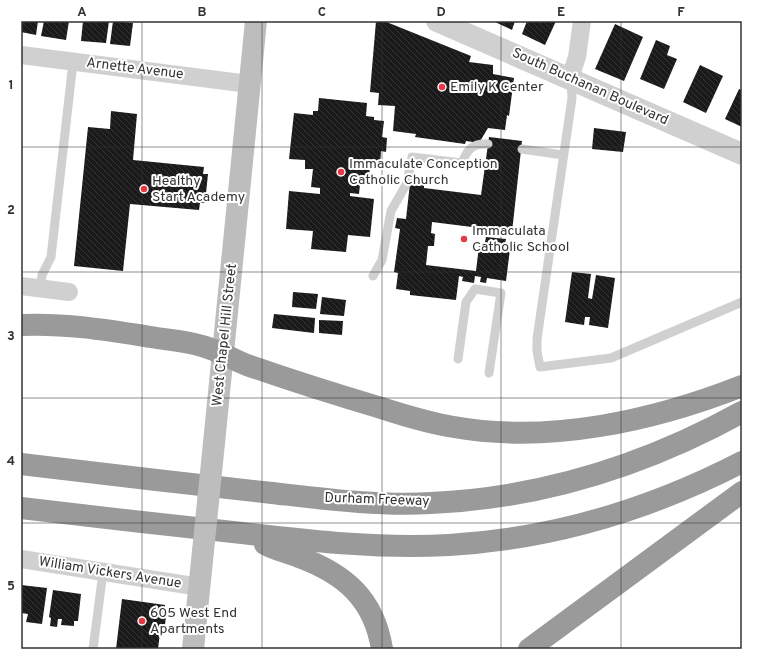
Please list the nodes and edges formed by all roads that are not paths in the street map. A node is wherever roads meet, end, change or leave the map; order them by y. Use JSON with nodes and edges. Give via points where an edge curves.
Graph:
{"nodes":[{"id":1,"x":256,"y":21,"type":"edge"},
{"id":2,"x":437,"y":21,"type":"edge"},
{"id":3,"x":582,"y":21,"type":"edge"},
{"id":4,"x":21,"y":55,"type":"edge"},
{"id":5,"x":73,"y":62,"type":"junction"},
{"id":6,"x":570,"y":78,"type":"junction"},
{"id":7,"x":249,"y":84,"type":"junction"},
{"id":8,"x":488,"y":144,"type":"dead end"},
{"id":9,"x":522,"y":148,"type":"dead end"},
{"id":10,"x":742,"y":154,"type":"edge"},
{"id":11,"x":563,"y":155,"type":"junction"},
{"id":12,"x":374,"y":276,"type":"dead end"},
{"id":13,"x":21,"y":286,"type":"edge"},
{"id":14,"x":40,"y":289,"type":"junction"},
{"id":15,"x":69,"y":292,"type":"dead end"},
{"id":16,"x":742,"y":302,"type":"edge"},
{"id":17,"x":21,"y":325,"type":"edge"},
{"id":18,"x":222,"y":353,"type":"junction"},
{"id":19,"x":458,"y":360,"type":"dead end"},
{"id":20,"x":489,"y":373,"type":"dead end"},
{"id":21,"x":742,"y":386,"type":"edge"},
{"id":22,"x":742,"y":412,"type":"edge"},
{"id":23,"x":742,"y":462,"type":"edge"},
{"id":24,"x":21,"y":464,"type":"edge"},
{"id":25,"x":742,"y":492,"type":"edge"},
{"id":26,"x":21,"y":508,"type":"edge"},
{"id":27,"x":244,"y":533,"type":"junction"},
{"id":28,"x":21,"y":559,"type":"edge"},
{"id":29,"x":104,"y":572,"type":"junction"},
{"id":30,"x":200,"y":587,"type":"junction"},
{"id":31,"x":93,"y":649,"type":"edge"},
{"id":32,"x":193,"y":649,"type":"edge"},
{"id":33,"x":382,"y":649,"type":"edge"},
{"id":34,"x":529,"y":649,"type":"edge"}],
"edges":[{"from":1,"to":7,"type":"main road","name":"West Chapel Hill Street"},
{"from":2,"to":6,"type":"street","name":"South Buchanan Boulevard"},
{"from":3,"to":6,"type":"street","via":[[577,57]]},
{"from":4,"to":5,"type":"street","name":"Arnette Avenue"},
{"from":5,"to":7,"type":"street","name":"Arnette Avenue"},
{"from":5,"to":14,"type":"lane","via":[[51,257],[42,274]]},
{"from":6,"to":10,"type":"street","name":"South Buchanan Boulevard"},
{"from":6,"to":11,"type":"lane","via":[[572,98]]},
{"from":7,"to":18,"type":"main road","name":"West Chapel Hill Street"},
{"from":8,"to":12,"type":"lane","via":[[474,145],[467,150],[462,163],[412,157],[406,183],[391,211],[382,260]]},
{"from":9,"to":11,"type":"lane"},
{"from":11,"to":16,"type":"lane","via":[[537,339],[540,367],[610,358]]},
{"from":13,"to":14,"type":"street"},
{"from":14,"to":15,"type":"street"},
{"from":17,"to":18,"type":"highway","via":[[46,324],[121,331],[202,345]]},
{"from":18,"to":21,"type":"highway","via":[[243,364],[319,390],[422,420],[453,427],[500,432],[536,432],[607,424],[707,400]]},
{"from":18,"to":30,"type":"main road","name":"West Chapel Hill Street","bridge":true},
{"from":19,"to":20,"type":"lane","via":[[466,302],[475,290],[500,293]]},
{"from":22,"to":24,"type":"highway","name":"Durham Freeway","via":[[640,461],[597,475],[517,494],[431,503],[362,503]]},
{"from":23,"to":27,"type":"highway","via":[[637,508],[573,526],[514,538],[449,545],[385,546]]},
{"from":25,"to":34,"type":"highway"},
{"from":26,"to":27,"type":"highway"},
{"from":27,"to":33,"type":"highway","via":[[270,547],[312,562],[332,572],[352,587],[362,597],[372,614]]},
{"from":28,"to":29,"type":"street","name":"William Vickers Avenue"},
{"from":29,"to":30,"type":"street","name":"William Vickers Avenue"},
{"from":29,"to":31,"type":"lane"},
{"from":30,"to":32,"type":"main road","name":"West Chapel Hill Street"}]}
